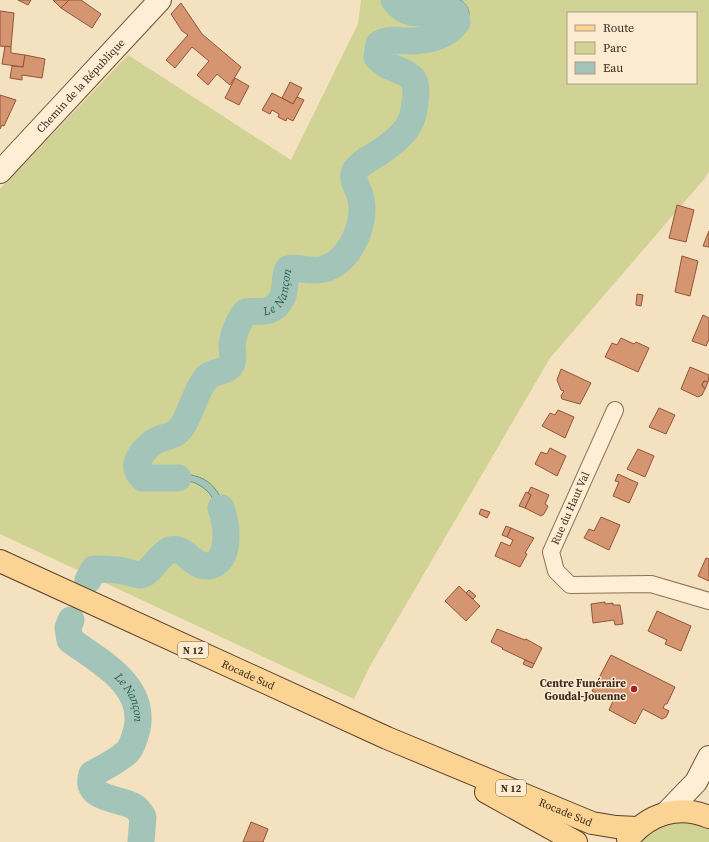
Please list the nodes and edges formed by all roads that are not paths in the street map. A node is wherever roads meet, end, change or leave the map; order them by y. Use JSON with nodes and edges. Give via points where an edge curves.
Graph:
{"nodes":[{"id":1,"x":160,"y":0,"type":"edge"},
{"id":2,"x":0,"y":172,"type":"edge"},
{"id":3,"x":615,"y":410,"type":"dead end"},
{"id":4,"x":0,"y":562,"type":"edge"},
{"id":5,"x":709,"y":602,"type":"edge"},
{"id":6,"x":387,"y":738,"type":"junction"},
{"id":7,"x":709,"y":757,"type":"edge"},
{"id":8,"x":667,"y":812,"type":"junction"},
{"id":9,"x":709,"y":817,"type":"edge"},
{"id":10,"x":632,"y":835,"type":"edge"},
{"id":11,"x":576,"y":842,"type":"edge"}],
"edges":[{"from":1,"to":2,"type":"street","name":"Chemin de la République"},
{"from":3,"to":5,"type":"street","name":"Rue du Haut Val","via":[[551,552],[556,571],[570,585],[651,584]]},
{"from":4,"to":6,"type":"main road","name":"Rocade Sud","number":"N 12"},
{"from":6,"to":10,"type":"main road","name":"Rocade Sud","number":"N 12","via":[[592,823],[616,827]]},
{"from":6,"to":11,"type":"main road","name":"Rocade Sud","number":"N 12"},
{"from":7,"to":8,"type":"street","via":[[696,782]]},
{"from":8,"to":9,"type":"main road","via":[[683,811]]},
{"from":8,"to":10,"type":"main road","via":[[656,816]]}]}
